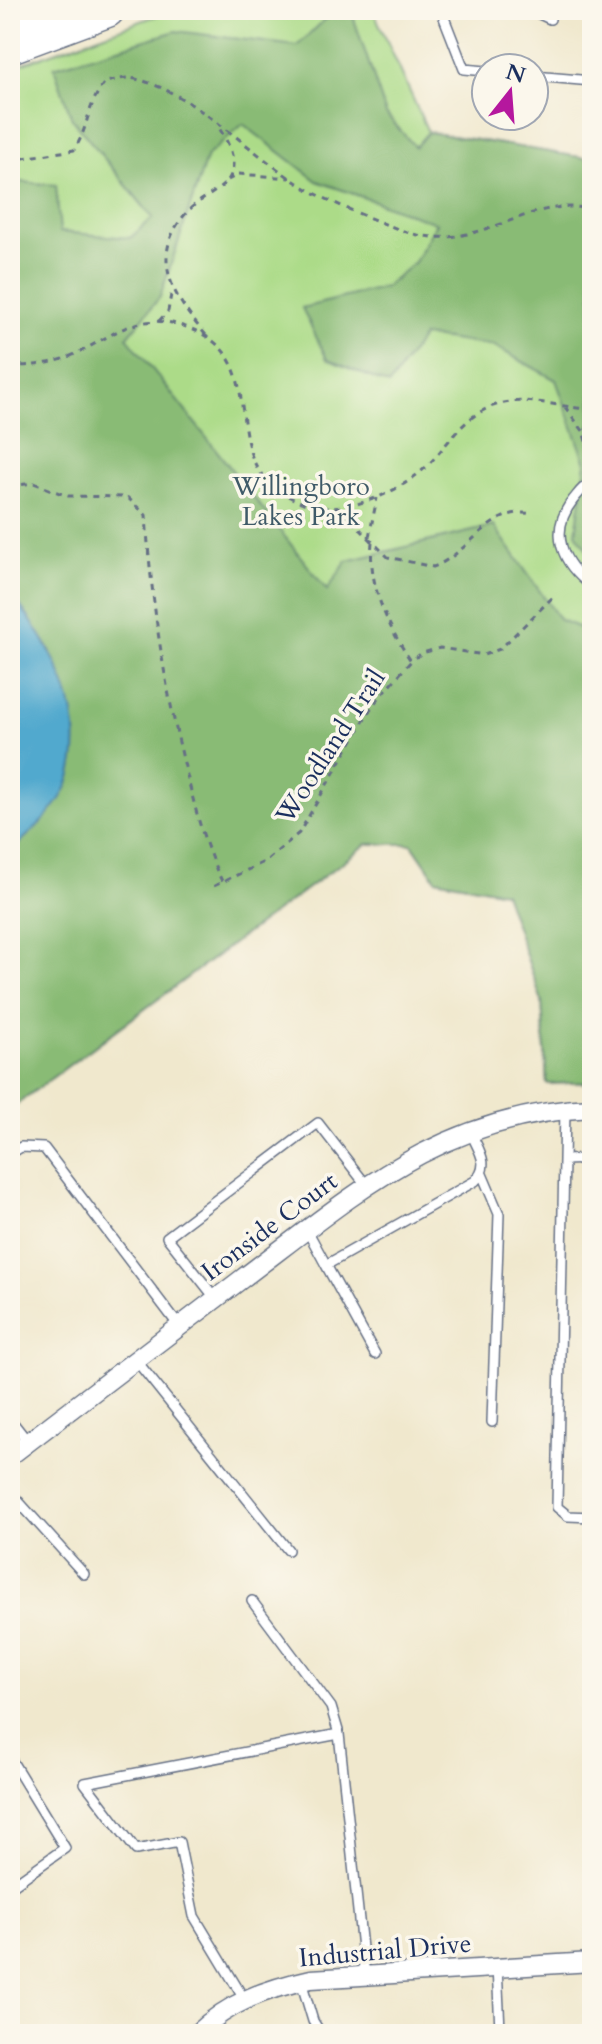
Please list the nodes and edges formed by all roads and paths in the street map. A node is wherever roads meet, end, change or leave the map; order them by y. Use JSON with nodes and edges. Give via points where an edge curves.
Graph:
{"nodes":[{"id":1,"x":38,"y":10,"type":"edge"},
{"id":2,"x":107,"y":10,"type":"edge"},
{"id":3,"x":441,"y":10,"type":"edge"},
{"id":4,"x":531,"y":10,"type":"edge"},
{"id":5,"x":550,"y":19,"type":"dead end"},
{"id":6,"x":10,"y":20,"type":"edge"},
{"id":7,"x":10,"y":46,"type":"edge"},
{"id":8,"x":470,"y":70,"type":"edge"},
{"id":9,"x":550,"y":77,"type":"edge"},
{"id":10,"x":592,"y":81,"type":"edge"},
{"id":11,"x":217,"y":124,"type":"junction"},
{"id":12,"x":10,"y":160,"type":"edge"},
{"id":13,"x":292,"y":178,"type":"junction"},
{"id":14,"x":228,"y":180,"type":"junction"},
{"id":15,"x":592,"y":210,"type":"edge"},
{"id":16,"x":172,"y":289,"type":"junction"},
{"id":17,"x":159,"y":321,"type":"junction"},
{"id":18,"x":214,"y":343,"type":"junction"},
{"id":19,"x":10,"y":366,"type":"edge"},
{"id":20,"x":565,"y":407,"type":"junction"},
{"id":21,"x":592,"y":409,"type":"edge"},
{"id":22,"x":592,"y":416,"type":"edge"},
{"id":23,"x":584,"y":434,"type":"junction"},
{"id":24,"x":589,"y":453,"type":"dead end"},
{"id":25,"x":592,"y":483,"type":"edge"},
{"id":26,"x":10,"y":486,"type":"edge"},
{"id":27,"x":377,"y":498,"type":"junction"},
{"id":28,"x":330,"y":509,"type":"junction"},
{"id":29,"x":532,"y":514,"type":"dead end"},
{"id":30,"x":370,"y":540,"type":"junction"},
{"id":31,"x":592,"y":586,"type":"edge"},
{"id":32,"x":555,"y":595,"type":"dead end"},
{"id":33,"x":411,"y":661,"type":"junction"},
{"id":34,"x":223,"y":883,"type":"junction"},
{"id":35,"x":214,"y":886,"type":"dead end"},
{"id":36,"x":592,"y":1108,"type":"edge"},
{"id":37,"x":565,"y":1110,"type":"junction"},
{"id":38,"x":470,"y":1130,"type":"junction"},
{"id":39,"x":10,"y":1154,"type":"edge"},
{"id":40,"x":592,"y":1159,"type":"edge"},
{"id":41,"x":564,"y":1160,"type":"junction"},
{"id":42,"x":482,"y":1174,"type":"junction"},
{"id":43,"x":367,"y":1186,"type":"junction"},
{"id":44,"x":307,"y":1230,"type":"junction"},
{"id":45,"x":326,"y":1265,"type":"junction"},
{"id":46,"x":216,"y":1299,"type":"junction"},
{"id":47,"x":179,"y":1326,"type":"junction"},
{"id":48,"x":375,"y":1354,"type":"dead end"},
{"id":49,"x":135,"y":1359,"type":"junction"},
{"id":50,"x":10,"y":1419,"type":"edge"},
{"id":51,"x":492,"y":1422,"type":"dead end"},
{"id":52,"x":28,"y":1442,"type":"junction"},
{"id":53,"x":10,"y":1456,"type":"edge"},
{"id":54,"x":10,"y":1492,"type":"edge"},
{"id":55,"x":592,"y":1517,"type":"edge"},
{"id":56,"x":288,"y":1550,"type":"dead end"},
{"id":57,"x":84,"y":1574,"type":"dead end"},
{"id":58,"x":252,"y":1601,"type":"dead end"},
{"id":59,"x":339,"y":1734,"type":"junction"},
{"id":60,"x":10,"y":1758,"type":"edge"},
{"id":61,"x":10,"y":1887,"type":"edge"},
{"id":62,"x":592,"y":1962,"type":"edge"},
{"id":63,"x":497,"y":1967,"type":"junction"},
{"id":64,"x":365,"y":1976,"type":"junction"},
{"id":65,"x":301,"y":1981,"type":"junction"},
{"id":66,"x":244,"y":1999,"type":"junction"},
{"id":67,"x":196,"y":2034,"type":"edge"},
{"id":68,"x":321,"y":2034,"type":"edge"},
{"id":69,"x":495,"y":2034,"type":"edge"}],
"edges":[{"from":1,"to":6,"type":"highway"},
{"from":2,"to":7,"type":"highway"},
{"from":3,"to":8,"type":"lane","via":[[464,69]]},
{"from":4,"to":5,"type":"lane"},
{"from":9,"to":10,"type":"lane"},
{"from":11,"to":12,"type":"path","via":[[163,90],[128,78],[105,82],[91,100],[83,137],[74,150]]},
{"from":11,"to":13,"type":"path"},
{"from":11,"to":14,"type":"path","via":[[233,163]]},
{"from":13,"to":14,"type":"path","via":[[239,174]]},
{"from":13,"to":15,"type":"path","via":[[402,231],[444,239],[479,234],[534,213]]},
{"from":14,"to":16,"type":"path","via":[[188,211],[175,230],[165,267]]},
{"from":16,"to":17,"type":"path","via":[[168,311]]},
{"from":16,"to":18,"type":"path"},
{"from":17,"to":18,"type":"path","via":[[193,330]]},
{"from":17,"to":19,"type":"path","via":[[129,324],[53,363]]},
{"from":18,"to":28,"type":"path","via":[[241,384],[245,440],[256,469],[289,497]]},
{"from":20,"to":21,"type":"path"},
{"from":20,"to":23,"type":"path"},
{"from":20,"to":27,"type":"path","via":[[524,400],[481,411],[420,472]]},
{"from":22,"to":23,"type":"path"},
{"from":23,"to":24,"type":"path"},
{"from":25,"to":31,"type":"lane","via":[[570,503],[559,528],[561,552],[573,572]]},
{"from":26,"to":34,"type":"path","via":[[34,483],[67,496],[127,497],[146,515],[155,627],[167,693],[209,857]]},
{"from":27,"to":28,"type":"path"},
{"from":27,"to":30,"type":"path"},
{"from":28,"to":30,"type":"path"},
{"from":29,"to":30,"type":"path","via":[[518,511],[497,519],[462,552],[433,567],[388,557]]},
{"from":30,"to":33,"type":"path","via":[[376,589]]},
{"from":32,"to":33,"type":"path","name":"Woodland Trail","via":[[500,649],[484,655],[440,648]]},
{"from":33,"to":34,"type":"path","name":"Woodland Trail","via":[[373,705],[299,833],[266,861]]},
{"from":34,"to":35,"type":"path","name":"Woodland Trail"},
{"from":36,"to":37,"type":"street","name":"Ironside Court"},
{"from":37,"to":38,"type":"street","name":"Ironside Court"},
{"from":37,"to":41,"type":"lane"},
{"from":38,"to":42,"type":"lane","via":[[484,1161]]},
{"from":38,"to":43,"type":"street","name":"Ironside Court","via":[[423,1151]]},
{"from":39,"to":47,"type":"lane","via":[[21,1147],[44,1148]]},
{"from":40,"to":41,"type":"lane"},
{"from":41,"to":55,"type":"lane","via":[[557,1507],[568,1516]]},
{"from":42,"to":45,"type":"lane"},
{"from":42,"to":51,"type":"lane","via":[[499,1214]]},
{"from":43,"to":44,"type":"street","name":"Ironside Court"},
{"from":43,"to":46,"type":"lane","via":[[318,1123],[167,1237]]},
{"from":44,"to":45,"type":"lane"},
{"from":44,"to":46,"type":"street","name":"Ironside Court"},
{"from":45,"to":48,"type":"lane"},
{"from":46,"to":47,"type":"street","name":"Ironside Court"},
{"from":47,"to":49,"type":"street","name":"Ironside Court"},
{"from":49,"to":52,"type":"street","name":"Ironside Court"},
{"from":49,"to":56,"type":"lane"},
{"from":50,"to":52,"type":"lane"},
{"from":52,"to":53,"type":"street","name":"Ironside Court"},
{"from":54,"to":57,"type":"lane"},
{"from":58,"to":59,"type":"lane","via":[[331,1707]]},
{"from":59,"to":64,"type":"lane"},
{"from":59,"to":66,"type":"lane","via":[[85,1783],[136,1850],[179,1842],[194,1916]]},
{"from":60,"to":61,"type":"lane","via":[[65,1848]]},
{"from":62,"to":63,"type":"street","name":"Industrial Drive"},
{"from":63,"to":64,"type":"street","name":"Industrial Drive"},
{"from":63,"to":69,"type":"lane","via":[[500,2029]]},
{"from":64,"to":65,"type":"street","name":"Industrial Drive"},
{"from":65,"to":66,"type":"street","name":"Industrial Drive"},
{"from":65,"to":68,"type":"lane"},
{"from":66,"to":67,"type":"street","name":"Industrial Drive"}]}
